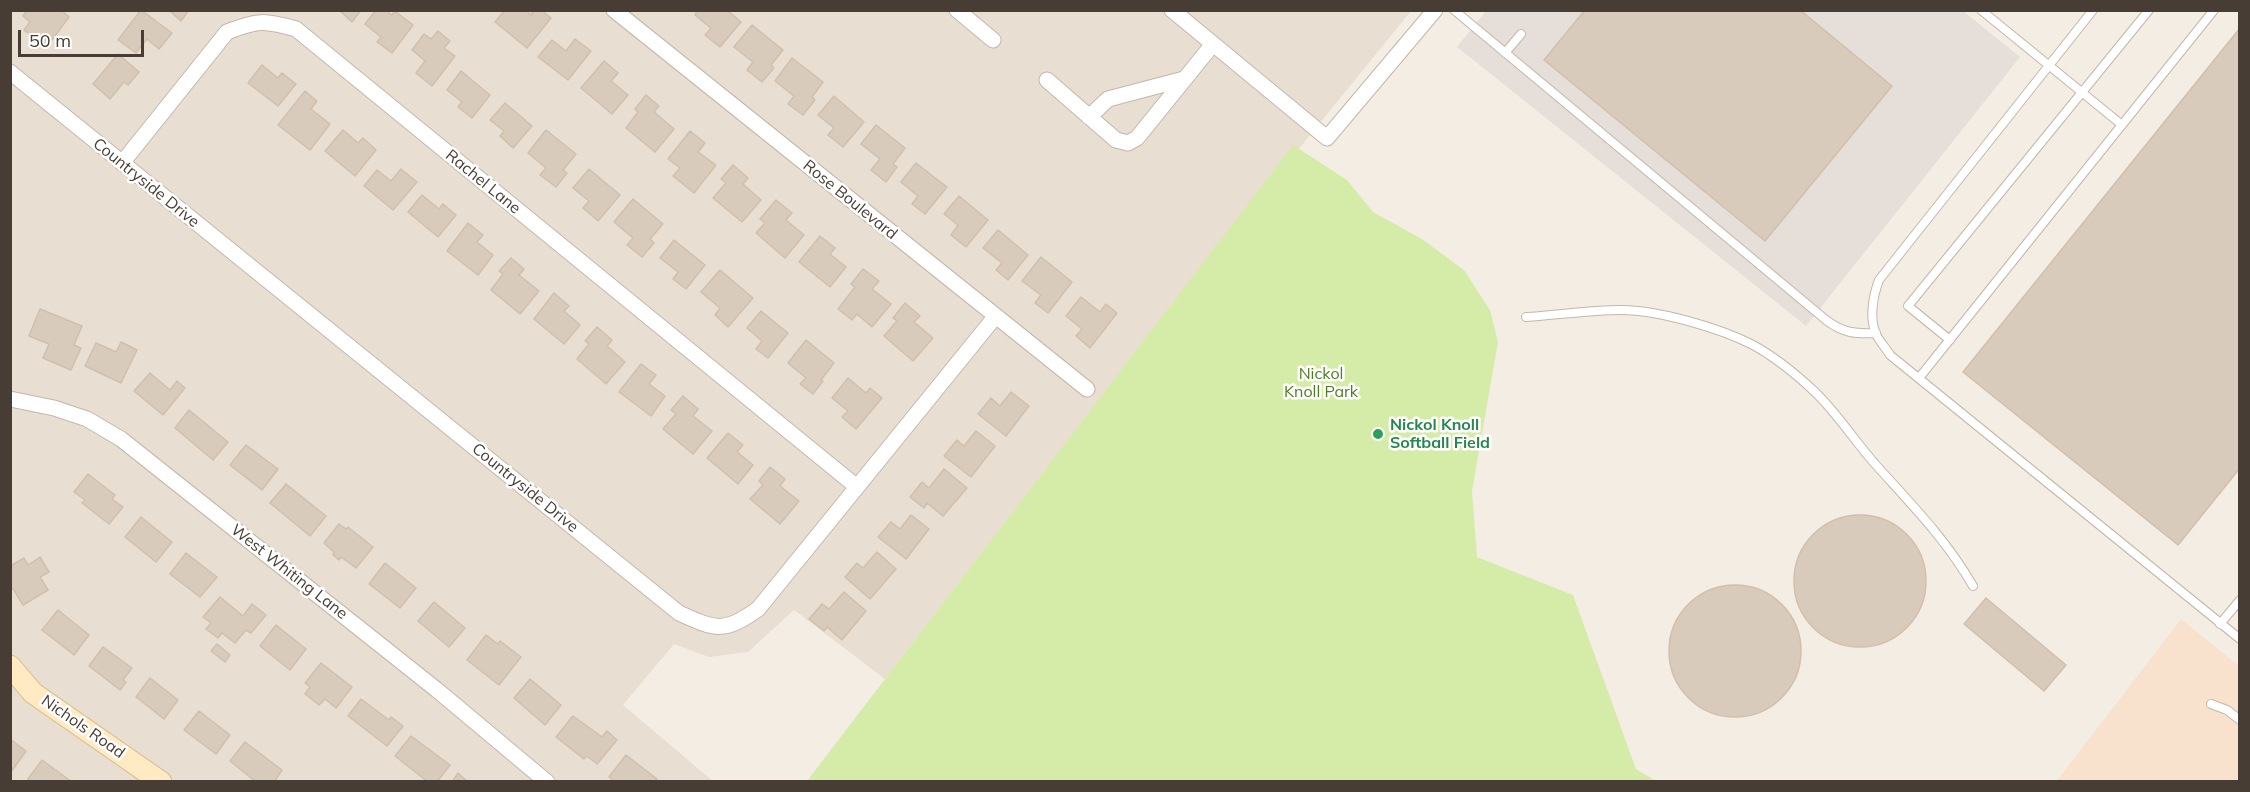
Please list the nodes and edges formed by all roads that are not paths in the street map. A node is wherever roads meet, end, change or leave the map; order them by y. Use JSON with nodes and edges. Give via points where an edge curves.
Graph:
{"nodes":[{"id":1,"x":614,"y":10,"type":"edge"},
{"id":2,"x":957,"y":10,"type":"edge"},
{"id":3,"x":1172,"y":10,"type":"edge"},
{"id":4,"x":1435,"y":10,"type":"edge"},
{"id":5,"x":1454,"y":10,"type":"edge"},
{"id":6,"x":1981,"y":10,"type":"edge"},
{"id":7,"x":2093,"y":10,"type":"edge"},
{"id":8,"x":2149,"y":10,"type":"edge"},
{"id":9,"x":2214,"y":10,"type":"edge"},
{"id":10,"x":1521,"y":34,"type":"dead end"},
{"id":11,"x":993,"y":40,"type":"dead end"},
{"id":12,"x":1213,"y":44,"type":"junction"},
{"id":13,"x":1505,"y":53,"type":"junction"},
{"id":14,"x":2049,"y":66,"type":"junction"},
{"id":15,"x":10,"y":72,"type":"edge"},
{"id":16,"x":1184,"y":79,"type":"junction"},
{"id":17,"x":1047,"y":80,"type":"dead end"},
{"id":18,"x":2082,"y":92,"type":"junction"},
{"id":19,"x":1089,"y":117,"type":"junction"},
{"id":20,"x":2122,"y":125,"type":"junction"},
{"id":21,"x":122,"y":163,"type":"junction"},
{"id":22,"x":995,"y":317,"type":"junction"},
{"id":23,"x":1526,"y":317,"type":"dead end"},
{"id":24,"x":1876,"y":333,"type":"junction"},
{"id":25,"x":1950,"y":340,"type":"junction"},
{"id":26,"x":1919,"y":378,"type":"junction"},
{"id":27,"x":1087,"y":388,"type":"dead end"},
{"id":28,"x":10,"y":399,"type":"edge"},
{"id":29,"x":857,"y":487,"type":"junction"},
{"id":30,"x":1972,"y":586,"type":"dead end"},
{"id":31,"x":2240,"y":600,"type":"edge"},
{"id":32,"x":2220,"y":624,"type":"junction"},
{"id":33,"x":2240,"y":639,"type":"edge"},
{"id":34,"x":10,"y":666,"type":"edge"},
{"id":35,"x":2211,"y":704,"type":"dead end"},
{"id":36,"x":2240,"y":720,"type":"edge"},
{"id":37,"x":161,"y":782,"type":"edge"},
{"id":38,"x":548,"y":782,"type":"edge"}],
"edges":[{"from":1,"to":22,"type":"street","name":"Rose Boulevard"},
{"from":2,"to":11,"type":"street"},
{"from":3,"to":12,"type":"street"},
{"from":4,"to":12,"type":"street","via":[[1327,138]]},
{"from":5,"to":13,"type":"lane"},
{"from":6,"to":14,"type":"lane"},
{"from":7,"to":14,"type":"lane"},
{"from":8,"to":18,"type":"lane"},
{"from":9,"to":20,"type":"lane"},
{"from":10,"to":13,"type":"lane"},
{"from":12,"to":16,"type":"street"},
{"from":13,"to":24,"type":"lane","via":[[1837,329],[1853,334]]},
{"from":14,"to":18,"type":"lane"},
{"from":14,"to":24,"type":"lane","via":[[1879,280],[1874,293]]},
{"from":15,"to":21,"type":"street","name":"Countryside Drive"},
{"from":16,"to":19,"type":"street","via":[[1108,99]]},
{"from":16,"to":19,"type":"street","via":[[1137,138],[1128,142],[1116,140]]},
{"from":17,"to":19,"type":"street"},
{"from":18,"to":20,"type":"lane"},
{"from":18,"to":25,"type":"lane","via":[[1908,306]]},
{"from":20,"to":25,"type":"lane"},
{"from":21,"to":29,"type":"street","name":"Countryside Drive","via":[[679,613],[709,627],[737,624],[758,609]]},
{"from":21,"to":29,"type":"street","name":"Rachel Lane","via":[[226,32],[249,23],[269,22],[296,29]]},
{"from":22,"to":27,"type":"street","name":"Rose Boulevard"},
{"from":22,"to":29,"type":"street","name":"Countryside Drive"},
{"from":23,"to":30,"type":"lane","via":[[1634,311],[1682,320],[1752,345],[1815,392],[1918,510]]},
{"from":24,"to":26,"type":"lane","via":[[1890,355]]},
{"from":25,"to":26,"type":"lane"},
{"from":26,"to":32,"type":"lane"},
{"from":28,"to":38,"type":"street","name":"West Whiting Lane","via":[[87,419],[121,439]]},
{"from":31,"to":32,"type":"lane"},
{"from":32,"to":33,"type":"lane"},
{"from":34,"to":37,"type":"street","name":"Nichols Road","via":[[33,693]]},
{"from":35,"to":36,"type":"lane"}]}
